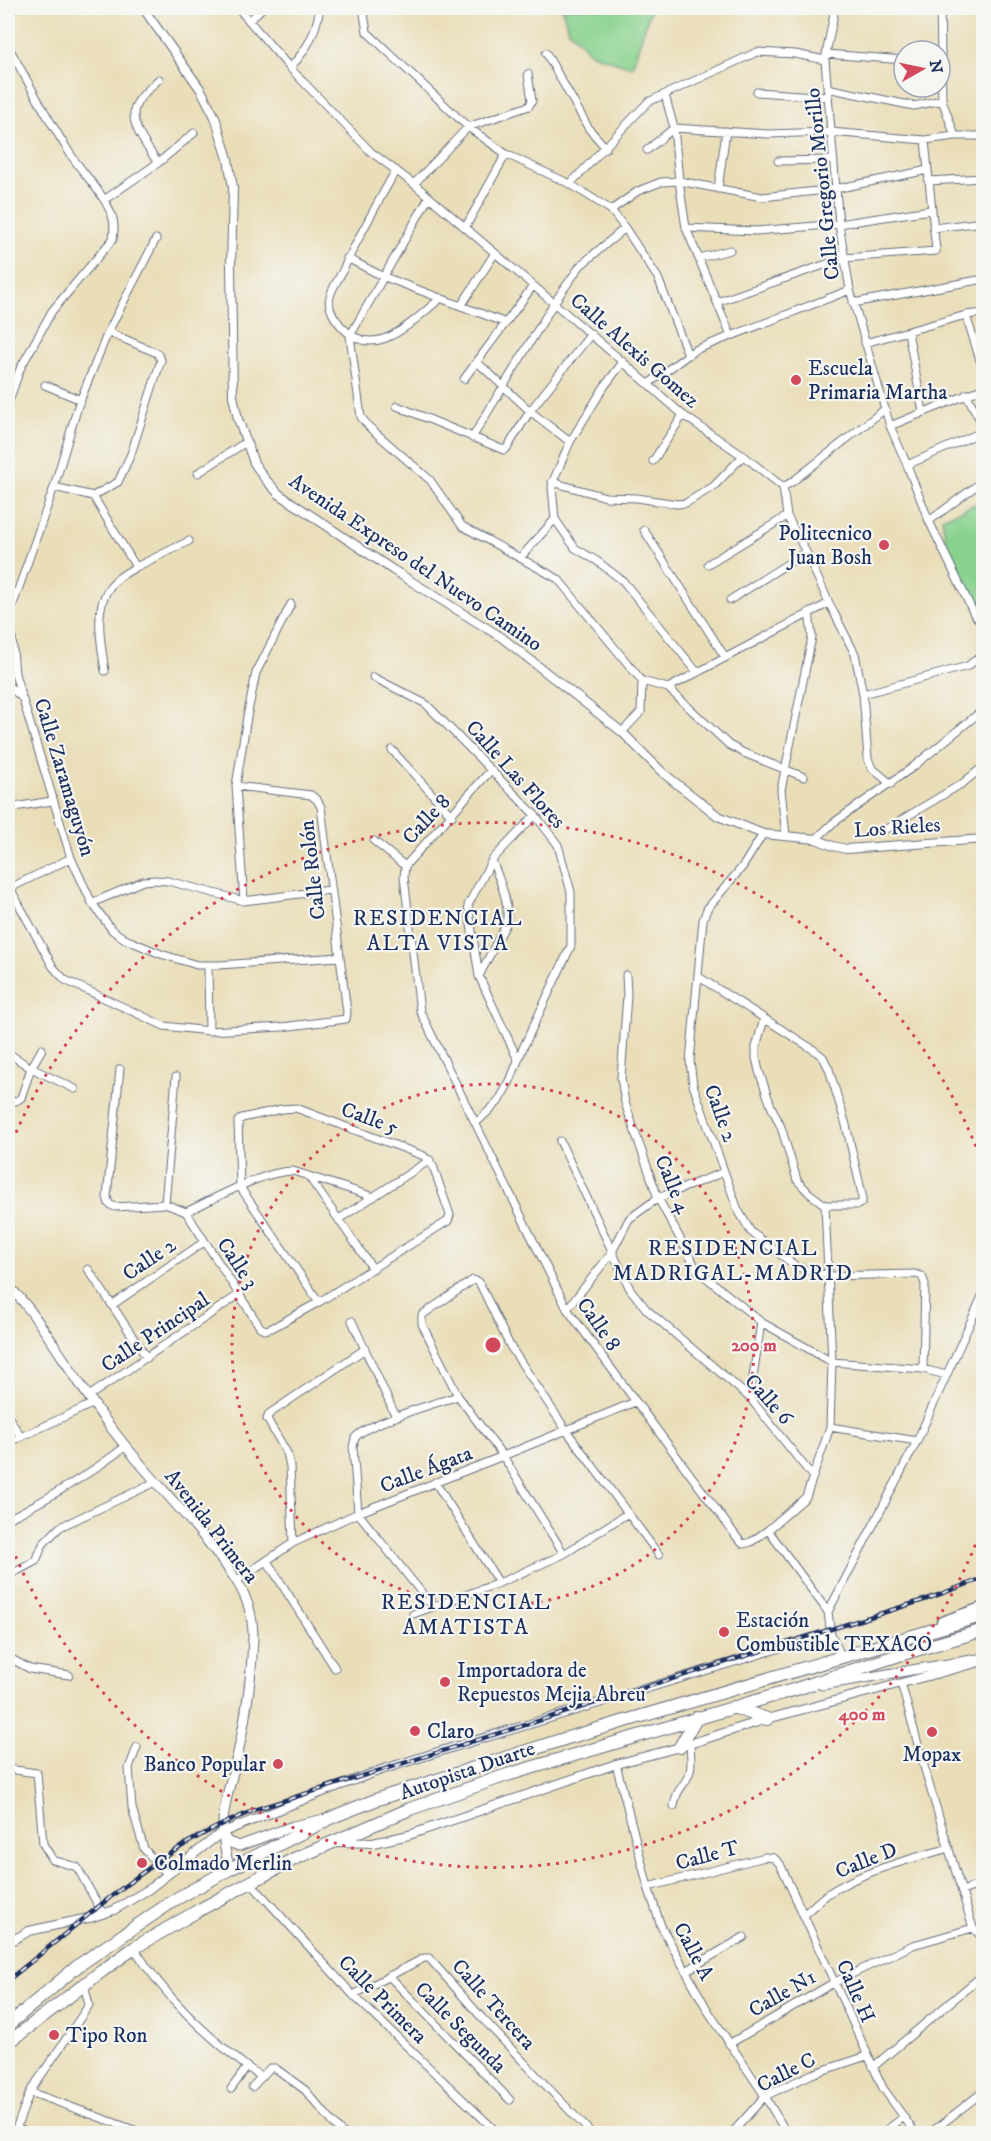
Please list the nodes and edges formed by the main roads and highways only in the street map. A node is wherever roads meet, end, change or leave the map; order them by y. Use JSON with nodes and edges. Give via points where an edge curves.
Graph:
{"nodes":[{"id":1,"x":8,"y":1286,"type":"edge"},
{"id":2,"x":984,"y":1607,"type":"edge"},
{"id":3,"x":984,"y":1615,"type":"edge"},
{"id":4,"x":984,"y":1630,"type":"edge"},
{"id":5,"x":984,"y":1635,"type":"edge"},
{"id":6,"x":870,"y":1649,"type":"junction"},
{"id":7,"x":899,"y":1655,"type":"junction"},
{"id":8,"x":984,"y":1660,"type":"edge"},
{"id":9,"x":793,"y":1690,"type":"junction"},
{"id":10,"x":733,"y":1707,"type":"junction"},
{"id":11,"x":697,"y":1717,"type":"junction"},
{"id":12,"x":767,"y":1719,"type":"road end"},
{"id":13,"x":685,"y":1745,"type":"road end"},
{"id":14,"x":335,"y":1816,"type":"junction"},
{"id":15,"x":221,"y":1833,"type":"junction"},
{"id":16,"x":230,"y":1869,"type":"junction"},
{"id":17,"x":8,"y":2025,"type":"edge"},
{"id":18,"x":8,"y":2043,"type":"edge"}],
"edges":[{"from":1,"to":15,"type":"main road","name":"Avenida Primera","via":[[39,1322],[126,1446],[185,1513],[246,1599],[252,1618],[252,1652],[238,1752]]},
{"from":2,"to":6,"type":"main road"},
{"from":3,"to":6,"type":"highway","name":"Autopista Duarte"},
{"from":4,"to":7,"type":"highway","name":"Autopista Duarte"},
{"from":5,"to":7,"type":"main road"},
{"from":6,"to":14,"type":"highway","name":"Autopista Duarte","via":[[564,1738]]},
{"from":7,"to":9,"type":"highway","name":"Autopista Duarte"},
{"from":8,"to":9,"type":"main road"},
{"from":9,"to":10,"type":"highway","name":"Autopista Duarte"},
{"from":10,"to":11,"type":"highway","name":"Autopista Duarte"},
{"from":10,"to":12,"type":"highway"},
{"from":11,"to":13,"type":"highway"},
{"from":11,"to":18,"type":"highway","name":"Autopista Duarte","via":[[410,1809],[294,1859],[134,1948]]},
{"from":14,"to":15,"type":"main road","via":[[239,1846],[228,1842]]},
{"from":14,"to":16,"type":"highway","name":"Autopista Duarte"},
{"from":15,"to":16,"type":"main road","name":"Avenida Primera"},
{"from":16,"to":17,"type":"highway","name":"Autopista Duarte","via":[[176,1899],[79,1965]]}]}
